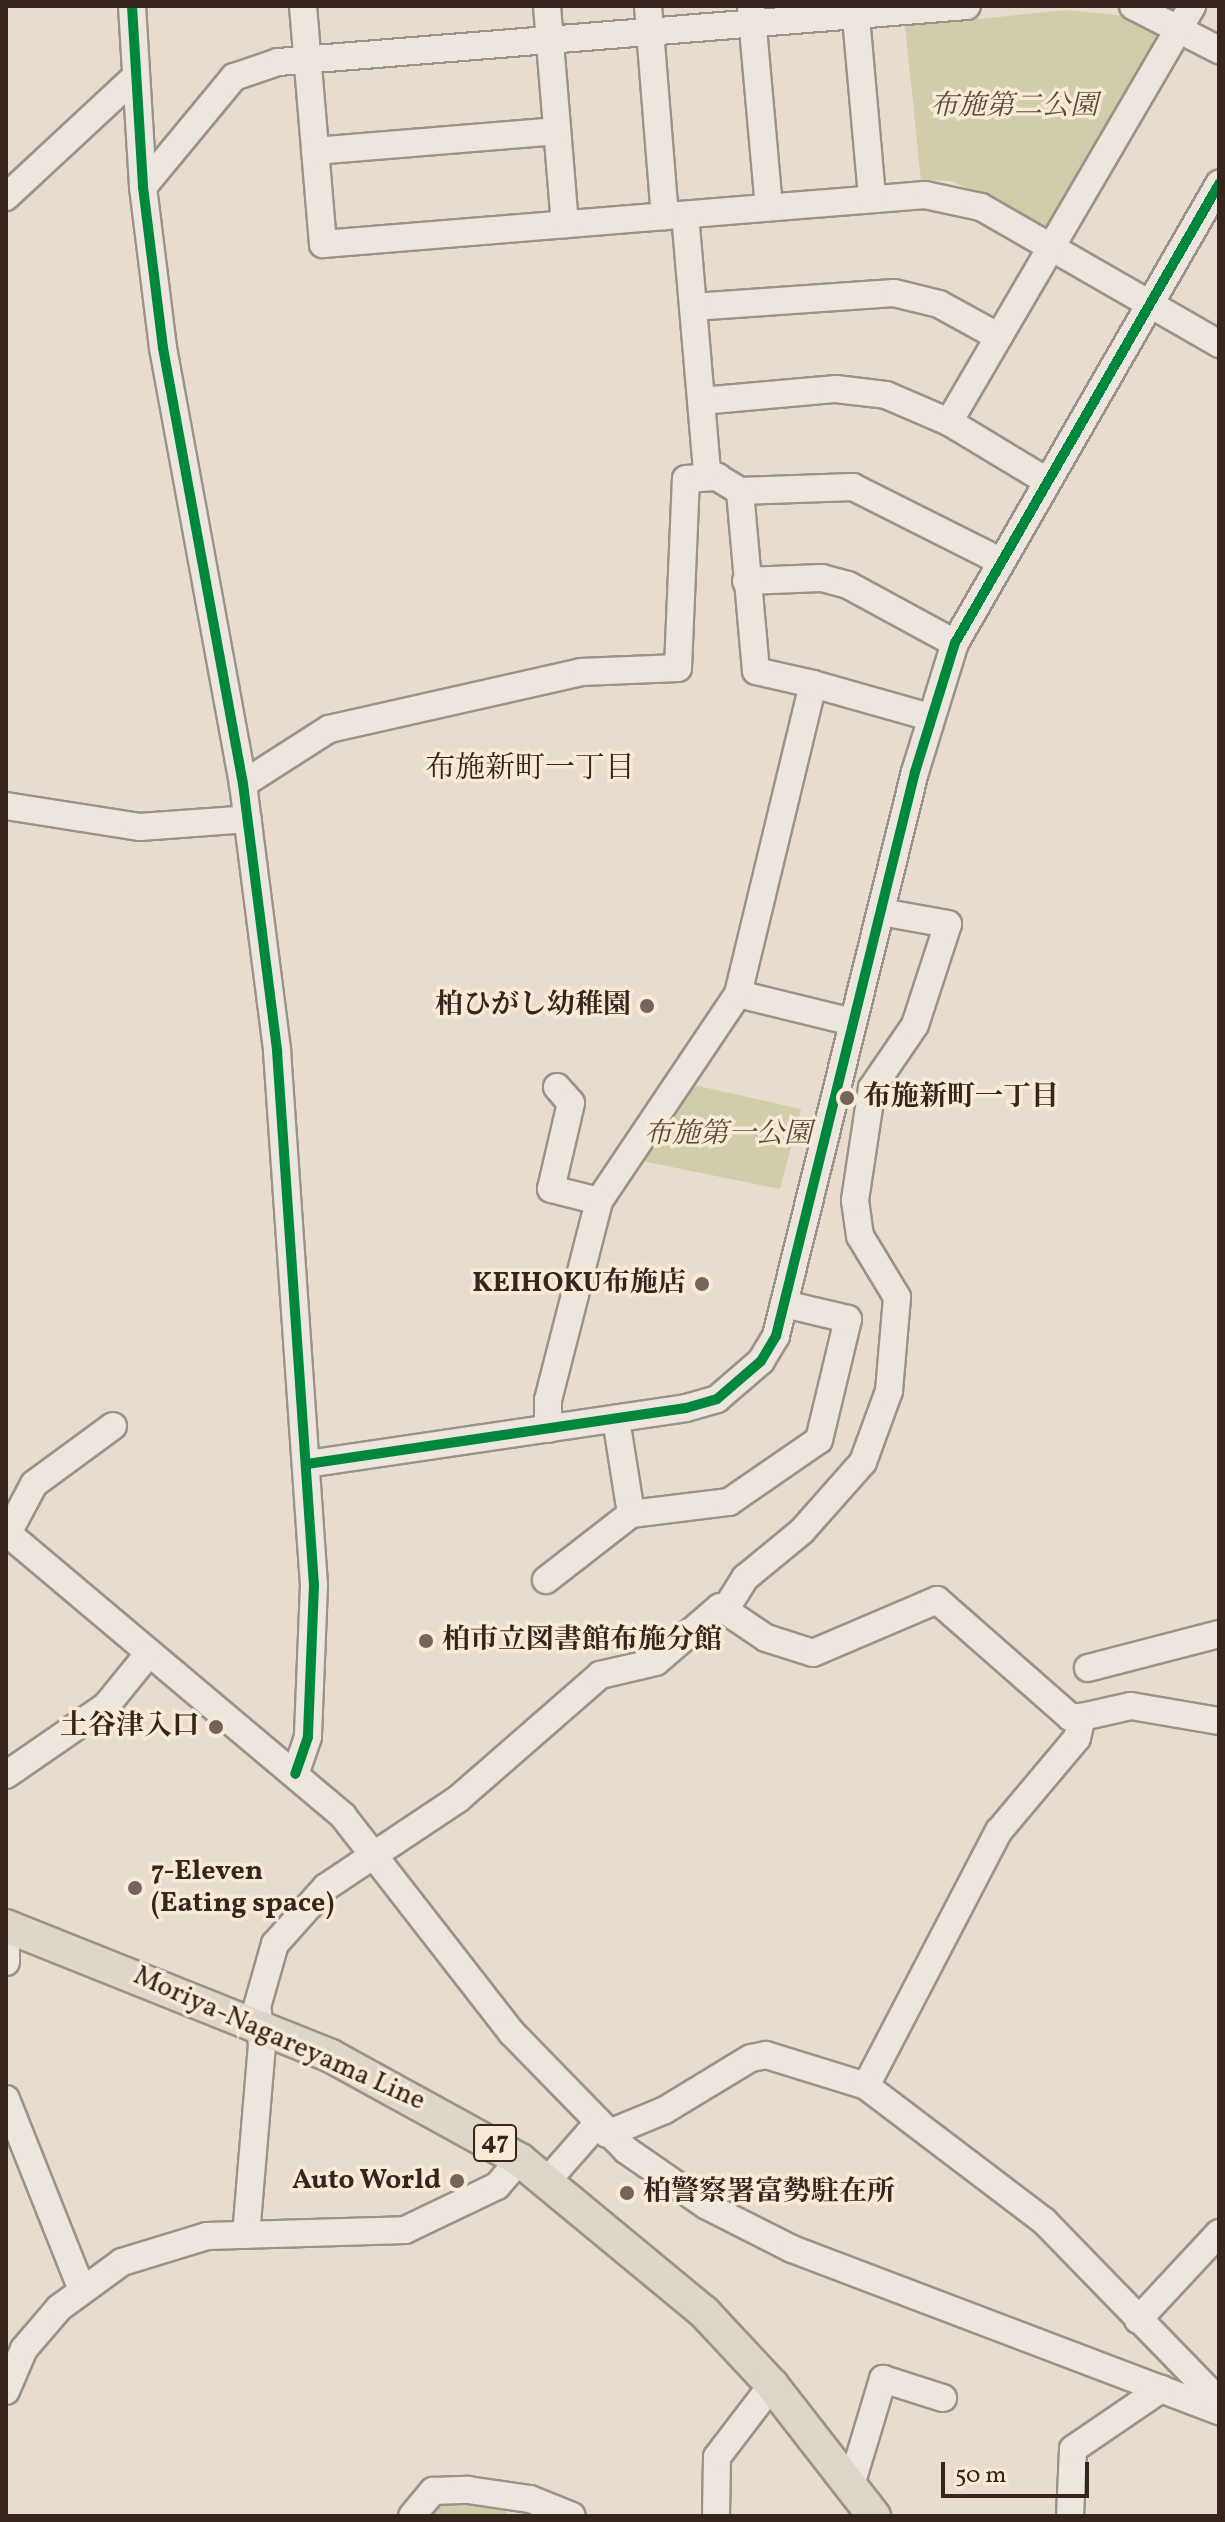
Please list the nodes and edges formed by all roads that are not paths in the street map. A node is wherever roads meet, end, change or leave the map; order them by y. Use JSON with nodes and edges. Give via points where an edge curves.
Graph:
{"nodes":[{"id":1,"x":132,"y":6,"type":"edge"},
{"id":2,"x":303,"y":6,"type":"edge"},
{"id":3,"x":547,"y":6,"type":"edge"},
{"id":4,"x":955,"y":6,"type":"edge"},
{"id":5,"x":967,"y":6,"type":"edge"},
{"id":6,"x":1133,"y":6,"type":"edge"},
{"id":7,"x":855,"y":10,"type":"edge"},
{"id":8,"x":752,"y":15,"type":"edge"},
{"id":9,"x":1186,"y":16,"type":"edge"},
{"id":10,"x":649,"y":19,"type":"edge"},
{"id":11,"x":549,"y":40,"type":"junction"},
{"id":12,"x":1219,"y":50,"type":"edge"},
{"id":13,"x":307,"y":59,"type":"junction"},
{"id":14,"x":134,"y":78,"type":"junction"},
{"id":15,"x":557,"y":131,"type":"junction"},
{"id":16,"x":315,"y":151,"type":"junction"},
{"id":17,"x":1219,"y":184,"type":"edge"},
{"id":18,"x":143,"y":187,"type":"junction"},
{"id":19,"x":872,"y":196,"type":"junction"},
{"id":20,"x":6,"y":197,"type":"edge"},
{"id":21,"x":769,"y":207,"type":"junction"},
{"id":22,"x":675,"y":216,"type":"junction"},
{"id":23,"x":565,"y":224,"type":"junction"},
{"id":24,"x":1051,"y":247,"type":"junction"},
{"id":25,"x":1149,"y":303,"type":"junction"},
{"id":26,"x":693,"y":307,"type":"junction"},
{"id":27,"x":999,"y":337,"type":"junction"},
{"id":28,"x":1219,"y":344,"type":"edge"},
{"id":29,"x":701,"y":401,"type":"junction"},
{"id":30,"x":949,"y":422,"type":"junction"},
{"id":31,"x":718,"y":477,"type":"junction"},
{"id":32,"x":1045,"y":480,"type":"junction"},
{"id":33,"x":740,"y":491,"type":"junction"},
{"id":34,"x":1000,"y":561,"type":"junction"},
{"id":35,"x":746,"y":581,"type":"junction"},
{"id":36,"x":955,"y":643,"type":"junction"},
{"id":37,"x":813,"y":684,"type":"junction"},
{"id":38,"x":930,"y":717,"type":"junction"},
{"id":39,"x":243,"y":784,"type":"junction"},
{"id":40,"x":6,"y":806,"type":"edge"},
{"id":41,"x":248,"y":819,"type":"junction"},
{"id":42,"x":881,"y":912,"type":"junction"},
{"id":43,"x":738,"y":994,"type":"junction"},
{"id":44,"x":853,"y":1022,"type":"junction"},
{"id":45,"x":557,"y":1087,"type":"dead end"},
{"id":46,"x":599,"y":1201,"type":"junction"},
{"id":47,"x":784,"y":1304,"type":"junction"},
{"id":48,"x":616,"y":1419,"type":"junction"},
{"id":49,"x":113,"y":1426,"type":"dead end"},
{"id":50,"x":548,"y":1429,"type":"junction"},
{"id":51,"x":307,"y":1464,"type":"junction"},
{"id":52,"x":631,"y":1514,"type":"junction"},
{"id":53,"x":7,"y":1532,"type":"edge"},
{"id":54,"x":546,"y":1580,"type":"dead end"},
{"id":55,"x":725,"y":1610,"type":"junction"},
{"id":56,"x":1219,"y":1634,"type":"edge"},
{"id":57,"x":149,"y":1653,"type":"junction"},
{"id":58,"x":1088,"y":1668,"type":"dead end"},
{"id":59,"x":1082,"y":1717,"type":"junction"},
{"id":60,"x":1219,"y":1721,"type":"edge"},
{"id":61,"x":295,"y":1774,"type":"junction"},
{"id":62,"x":6,"y":1775,"type":"edge"},
{"id":63,"x":376,"y":1857,"type":"junction"},
{"id":64,"x":6,"y":1926,"type":"edge"},
{"id":65,"x":6,"y":1938,"type":"edge"},
{"id":66,"x":6,"y":1962,"type":"edge"},
{"id":67,"x":260,"y":2025,"type":"junction"},
{"id":68,"x":866,"y":2086,"type":"junction"},
{"id":69,"x":6,"y":2099,"type":"edge"},
{"id":70,"x":602,"y":2129,"type":"junction"},
{"id":71,"x":520,"y":2160,"type":"junction"},
{"id":72,"x":548,"y":2180,"type":"junction"},
{"id":73,"x":1219,"y":2233,"type":"edge"},
{"id":74,"x":246,"y":2235,"type":"junction"},
{"id":75,"x":81,"y":2287,"type":"junction"},
{"id":76,"x":1138,"y":2320,"type":"junction"},
{"id":77,"x":772,"y":2385,"type":"junction"},
{"id":78,"x":1161,"y":2389,"type":"junction"},
{"id":79,"x":6,"y":2391,"type":"edge"},
{"id":80,"x":943,"y":2398,"type":"dead end"},
{"id":81,"x":1219,"y":2401,"type":"edge"},
{"id":82,"x":1219,"y":2411,"type":"edge"},
{"id":83,"x":851,"y":2485,"type":"junction"},
{"id":84,"x":412,"y":2516,"type":"edge"},
{"id":85,"x":572,"y":2516,"type":"edge"},
{"id":86,"x":716,"y":2516,"type":"edge"},
{"id":87,"x":874,"y":2516,"type":"edge"},
{"id":88,"x":1070,"y":2516,"type":"edge"}],
"edges":[{"from":1,"to":14,"type":"street"},
{"from":2,"to":13,"type":"street"},
{"from":3,"to":11,"type":"street"},
{"from":4,"to":5,"type":"street"},
{"from":4,"to":7,"type":"street"},
{"from":6,"to":9,"type":"street"},
{"from":7,"to":8,"type":"street"},
{"from":7,"to":19,"type":"street"},
{"from":8,"to":10,"type":"street"},
{"from":8,"to":21,"type":"street"},
{"from":9,"to":12,"type":"street"},
{"from":9,"to":24,"type":"street"},
{"from":10,"to":11,"type":"street"},
{"from":10,"to":22,"type":"street"},
{"from":11,"to":13,"type":"street"},
{"from":11,"to":15,"type":"street"},
{"from":13,"to":16,"type":"street"},
{"from":13,"to":18,"type":"street","via":[[234,77]]},
{"from":14,"to":18,"type":"street"},
{"from":14,"to":20,"type":"street"},
{"from":15,"to":16,"type":"street"},
{"from":15,"to":23,"type":"street"},
{"from":16,"to":23,"type":"street","via":[[323,244]]},
{"from":17,"to":25,"type":"street"},
{"from":18,"to":39,"type":"street","via":[[163,348]]},
{"from":19,"to":21,"type":"street"},
{"from":19,"to":24,"type":"street","via":[[955,199]]},
{"from":21,"to":22,"type":"street"},
{"from":22,"to":23,"type":"street"},
{"from":22,"to":26,"type":"street"},
{"from":24,"to":25,"type":"street"},
{"from":24,"to":27,"type":"street"},
{"from":25,"to":28,"type":"street"},
{"from":25,"to":32,"type":"street"},
{"from":26,"to":27,"type":"street","via":[[894,293],[939,304]]},
{"from":26,"to":29,"type":"street"},
{"from":27,"to":30,"type":"street"},
{"from":29,"to":30,"type":"street","via":[[858,390],[916,404]]},
{"from":29,"to":31,"type":"street","via":[[707,471]]},
{"from":30,"to":32,"type":"street"},
{"from":31,"to":33,"type":"street"},
{"from":31,"to":39,"type":"street","via":[[686,479],[678,668],[581,672],[329,729]]},
{"from":32,"to":34,"type":"street"},
{"from":33,"to":34,"type":"street","via":[[853,487]]},
{"from":33,"to":35,"type":"street"},
{"from":34,"to":36,"type":"street"},
{"from":35,"to":36,"type":"street","via":[[822,578],[848,585]]},
{"from":35,"to":37,"type":"street","via":[[756,671]]},
{"from":36,"to":38,"type":"street"},
{"from":37,"to":38,"type":"street"},
{"from":37,"to":43,"type":"street"},
{"from":38,"to":42,"type":"street"},
{"from":39,"to":41,"type":"street"},
{"from":40,"to":41,"type":"street","via":[[140,827]]},
{"from":41,"to":51,"type":"street","via":[[277,1051]]},
{"from":42,"to":44,"type":"street"},
{"from":42,"to":55,"type":"street","via":[[948,924],[915,1025],[872,1088],[855,1200],[860,1236],[897,1297],[889,1391],[863,1462],[802,1531],[745,1578]]},
{"from":43,"to":44,"type":"street"},
{"from":43,"to":46,"type":"street"},
{"from":44,"to":47,"type":"street"},
{"from":45,"to":46,"type":"street","via":[[571,1103],[551,1189]]},
{"from":46,"to":50,"type":"street","via":[[548,1400]]},
{"from":47,"to":48,"type":"street","via":[[776,1336],[741,1383],[686,1408]]},
{"from":47,"to":52,"type":"street","via":[[848,1319],[819,1440],[729,1502]]},
{"from":48,"to":50,"type":"street"},
{"from":48,"to":52,"type":"street"},
{"from":49,"to":53,"type":"street","via":[[34,1484]]},
{"from":50,"to":51,"type":"street"},
{"from":51,"to":61,"type":"street","via":[[314,1635],[308,1737]]},
{"from":52,"to":54,"type":"street"},
{"from":53,"to":57,"type":"street"},
{"from":55,"to":59,"type":"street","via":[[766,1638],[813,1653],[937,1600],[1070,1717]]},
{"from":55,"to":63,"type":"street","via":[[720,1607],[656,1662],[600,1675],[458,1799]]},
{"from":56,"to":58,"type":"street"},
{"from":57,"to":61,"type":"street"},
{"from":57,"to":62,"type":"street","via":[[106,1706]]},
{"from":59,"to":60,"type":"street","via":[[1131,1706]]},
{"from":59,"to":68,"type":"street","via":[[1077,1738],[999,1831]]},
{"from":61,"to":63,"type":"street"},
{"from":63,"to":67,"type":"street","via":[[326,1887],[275,1944],[257,2007]]},
{"from":63,"to":70,"type":"street","via":[[512,2033]]},
{"from":64,"to":67,"type":"main road","name":"Moriya-Nagareyama Line","number":"47"},
{"from":65,"to":66,"type":"street"},
{"from":67,"to":71,"type":"main road","name":"Moriya-Nagareyama Line","number":"47","via":[[434,2107]]},
{"from":67,"to":74,"type":"street"},
{"from":68,"to":70,"type":"street","via":[[766,2055],[751,2058],[665,2110]]},
{"from":68,"to":76,"type":"street","via":[[1044,2221]]},
{"from":69,"to":75,"type":"street"},
{"from":70,"to":72,"type":"street"},
{"from":70,"to":78,"type":"street","via":[[707,2206],[792,2249]]},
{"from":71,"to":72,"type":"main road","name":"Moriya-Nagareyama Line","number":"47"},
{"from":71,"to":74,"type":"street","via":[[497,2186],[405,2230]]},
{"from":72,"to":77,"type":"main road","name":"Moriya-Nagareyama Line","number":"47","via":[[665,2277]]},
{"from":73,"to":76,"type":"street"},
{"from":74,"to":75,"type":"street","via":[[207,2236],[135,2258]]},
{"from":75,"to":79,"type":"street","via":[[24,2349]]},
{"from":76,"to":81,"type":"street"},
{"from":77,"to":83,"type":"main road","name":"Moriya-Nagareyama Line","number":"47"},
{"from":77,"to":86,"type":"street","via":[[717,2457]]},
{"from":78,"to":82,"type":"street"},
{"from":78,"to":88,"type":"street","via":[[1073,2449]]},
{"from":80,"to":83,"type":"street","via":[[883,2379]]},
{"from":83,"to":87,"type":"main road","name":"Moriya-Nagareyama Line","number":"47"},
{"from":84,"to":85,"type":"street","via":[[433,2491],[468,2490],[530,2499]]}]}
